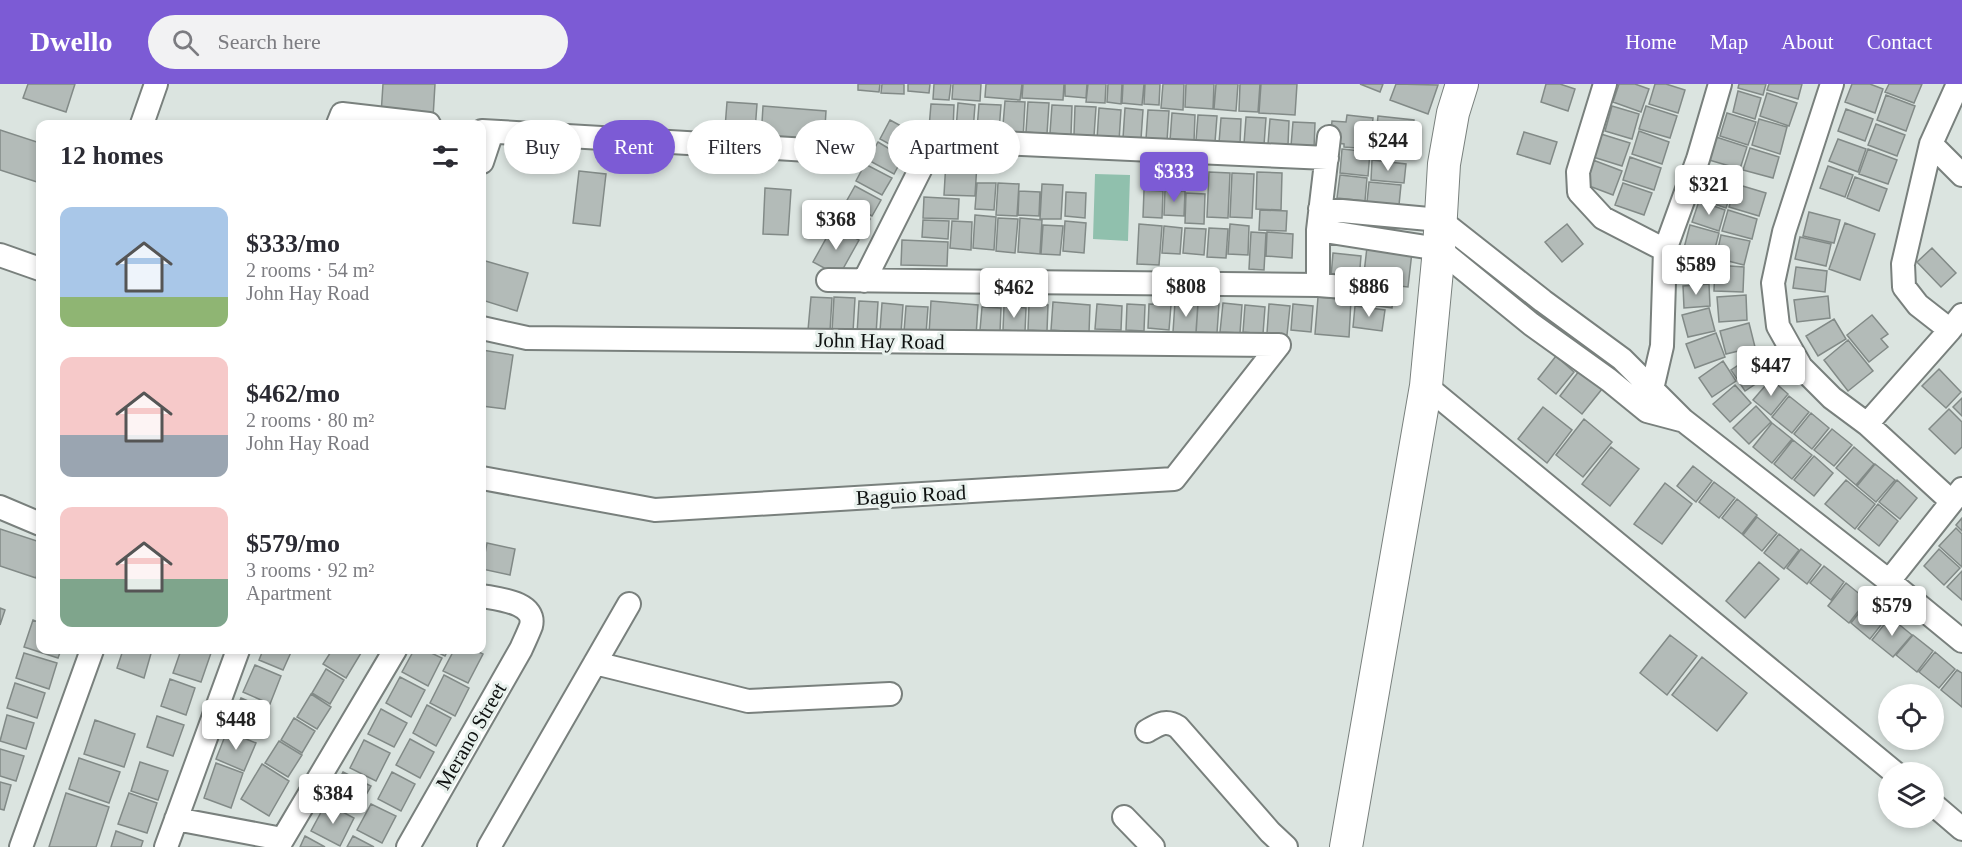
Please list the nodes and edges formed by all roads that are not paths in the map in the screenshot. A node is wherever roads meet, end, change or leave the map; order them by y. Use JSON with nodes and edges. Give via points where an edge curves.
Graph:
{"nodes":[{"id":1,"x":156,"y":84,"type":"edge"},
{"id":2,"x":1462,"y":84,"type":"edge"},
{"id":3,"x":1605,"y":84,"type":"edge"},
{"id":4,"x":1720,"y":84,"type":"edge"},
{"id":5,"x":1832,"y":84,"type":"edge"},
{"id":6,"x":1958,"y":84,"type":"edge"},
{"id":7,"x":143,"y":120,"type":"edge"},
{"id":8,"x":340,"y":120,"type":"edge"},
{"id":9,"x":394,"y":120,"type":"edge"},
{"id":10,"x":487,"y":131,"type":"edge"},
{"id":11,"x":1931,"y":144,"type":"junction"},
{"id":12,"x":794,"y":149,"type":"edge"},
{"id":13,"x":1962,"y":175,"type":"edge"},
{"id":14,"x":1319,"y":219,"type":"junction"},
{"id":15,"x":1440,"y":234,"type":"junction"},
{"id":16,"x":1665,"y":249,"type":"junction"},
{"id":17,"x":0,"y":255,"type":"edge"},
{"id":18,"x":36,"y":268,"type":"edge"},
{"id":19,"x":828,"y":280,"type":"dead end"},
{"id":20,"x":864,"y":281,"type":"junction"},
{"id":21,"x":1318,"y":285,"type":"junction"},
{"id":22,"x":1358,"y":288,"type":"dead end"},
{"id":23,"x":1956,"y":322,"type":"edge"},
{"id":24,"x":486,"y":329,"type":"edge"},
{"id":25,"x":1279,"y":345,"type":"joint"},
{"id":26,"x":1426,"y":386,"type":"junction"},
{"id":27,"x":1650,"y":400,"type":"junction"},
{"id":28,"x":1867,"y":424,"type":"junction"},
{"id":29,"x":486,"y":479,"type":"edge"},
{"id":30,"x":1957,"y":495,"type":"edge"},
{"id":31,"x":0,"y":507,"type":"edge"},
{"id":32,"x":36,"y":522,"type":"edge"},
{"id":33,"x":1889,"y":581,"type":"junction"},
{"id":34,"x":486,"y":597,"type":"edge"},
{"id":35,"x":629,"y":604,"type":"dead end"},
{"id":36,"x":1962,"y":641,"type":"edge"},
{"id":37,"x":91,"y":654,"type":"edge"},
{"id":38,"x":237,"y":654,"type":"edge"},
{"id":39,"x":393,"y":654,"type":"edge"},
{"id":40,"x":595,"y":663,"type":"junction"},
{"id":41,"x":890,"y":694,"type":"dead end"},
{"id":42,"x":1147,"y":731,"type":"dead end"},
{"id":43,"x":1882,"y":762,"type":"edge"},
{"id":44,"x":1944,"y":814,"type":"edge"},
{"id":45,"x":1124,"y":817,"type":"dead end"},
{"id":46,"x":176,"y":819,"type":"junction"},
{"id":47,"x":1962,"y":829,"type":"edge"},
{"id":48,"x":280,"y":843,"type":"edge"},
{"id":49,"x":498,"y":845,"type":"edge"},
{"id":50,"x":21,"y":847,"type":"edge"},
{"id":51,"x":166,"y":847,"type":"edge"},
{"id":52,"x":408,"y":847,"type":"edge"},
{"id":53,"x":1153,"y":847,"type":"edge"},
{"id":54,"x":1286,"y":847,"type":"edge"},
{"id":55,"x":1346,"y":847,"type":"edge"}],
"edges":[{"from":1,"to":7,"type":"street"},
{"from":2,"to":15,"type":"street","via":[[1444,164]]},
{"from":3,"to":16,"type":"street","via":[[1578,172],[1579,192],[1603,218]]},
{"from":4,"to":16,"type":"street"},
{"from":5,"to":28,"type":"street","via":[[1784,232],[1773,283],[1778,326],[1801,367],[1832,398]]},
{"from":6,"to":11,"type":"street"},
{"from":8,"to":9,"type":"street","via":[[342,114]]},
{"from":10,"to":12,"type":"street"},
{"from":11,"to":13,"type":"street"},
{"from":11,"to":23,"type":"street","via":[[1903,264],[1904,287],[1918,305]]},
{"from":14,"to":15,"type":"street"},
{"from":14,"to":20,"type":"street","via":[[1328,148],[935,140]]},
{"from":14,"to":21,"type":"street"},
{"from":15,"to":26,"type":"street"},
{"from":15,"to":27,"type":"street","via":[[1543,301],[1622,359]]},
{"from":16,"to":27,"type":"street","via":[[1662,346]]},
{"from":17,"to":18,"type":"street"},
{"from":19,"to":20,"type":"street"},
{"from":20,"to":21,"type":"street"},
{"from":21,"to":22,"type":"street"},
{"from":23,"to":28,"type":"street"},
{"from":24,"to":25,"type":"street","name":"John Hay Road","via":[[527,338]]},
{"from":25,"to":29,"type":"street","name":"Baguio Road","via":[[1174,479],[655,510]]},
{"from":26,"to":43,"type":"street"},
{"from":26,"to":55,"type":"street"},
{"from":27,"to":33,"type":"street","via":[[1683,420]]},
{"from":28,"to":30,"type":"street"},
{"from":30,"to":33,"type":"street"},
{"from":31,"to":32,"type":"street"},
{"from":33,"to":36,"type":"street"},
{"from":34,"to":52,"type":"street","name":"Merano Street","via":[[521,606],[532,623]]},
{"from":35,"to":40,"type":"street"},
{"from":37,"to":50,"type":"street"},
{"from":38,"to":46,"type":"street"},
{"from":39,"to":48,"type":"street"},
{"from":40,"to":41,"type":"street","via":[[748,701]]},
{"from":40,"to":49,"type":"street"},
{"from":42,"to":54,"type":"street","via":[[1164,722],[1178,727]]},
{"from":44,"to":47,"type":"street"},
{"from":45,"to":53,"type":"street"},
{"from":46,"to":48,"type":"street"},
{"from":46,"to":51,"type":"street"}]}
